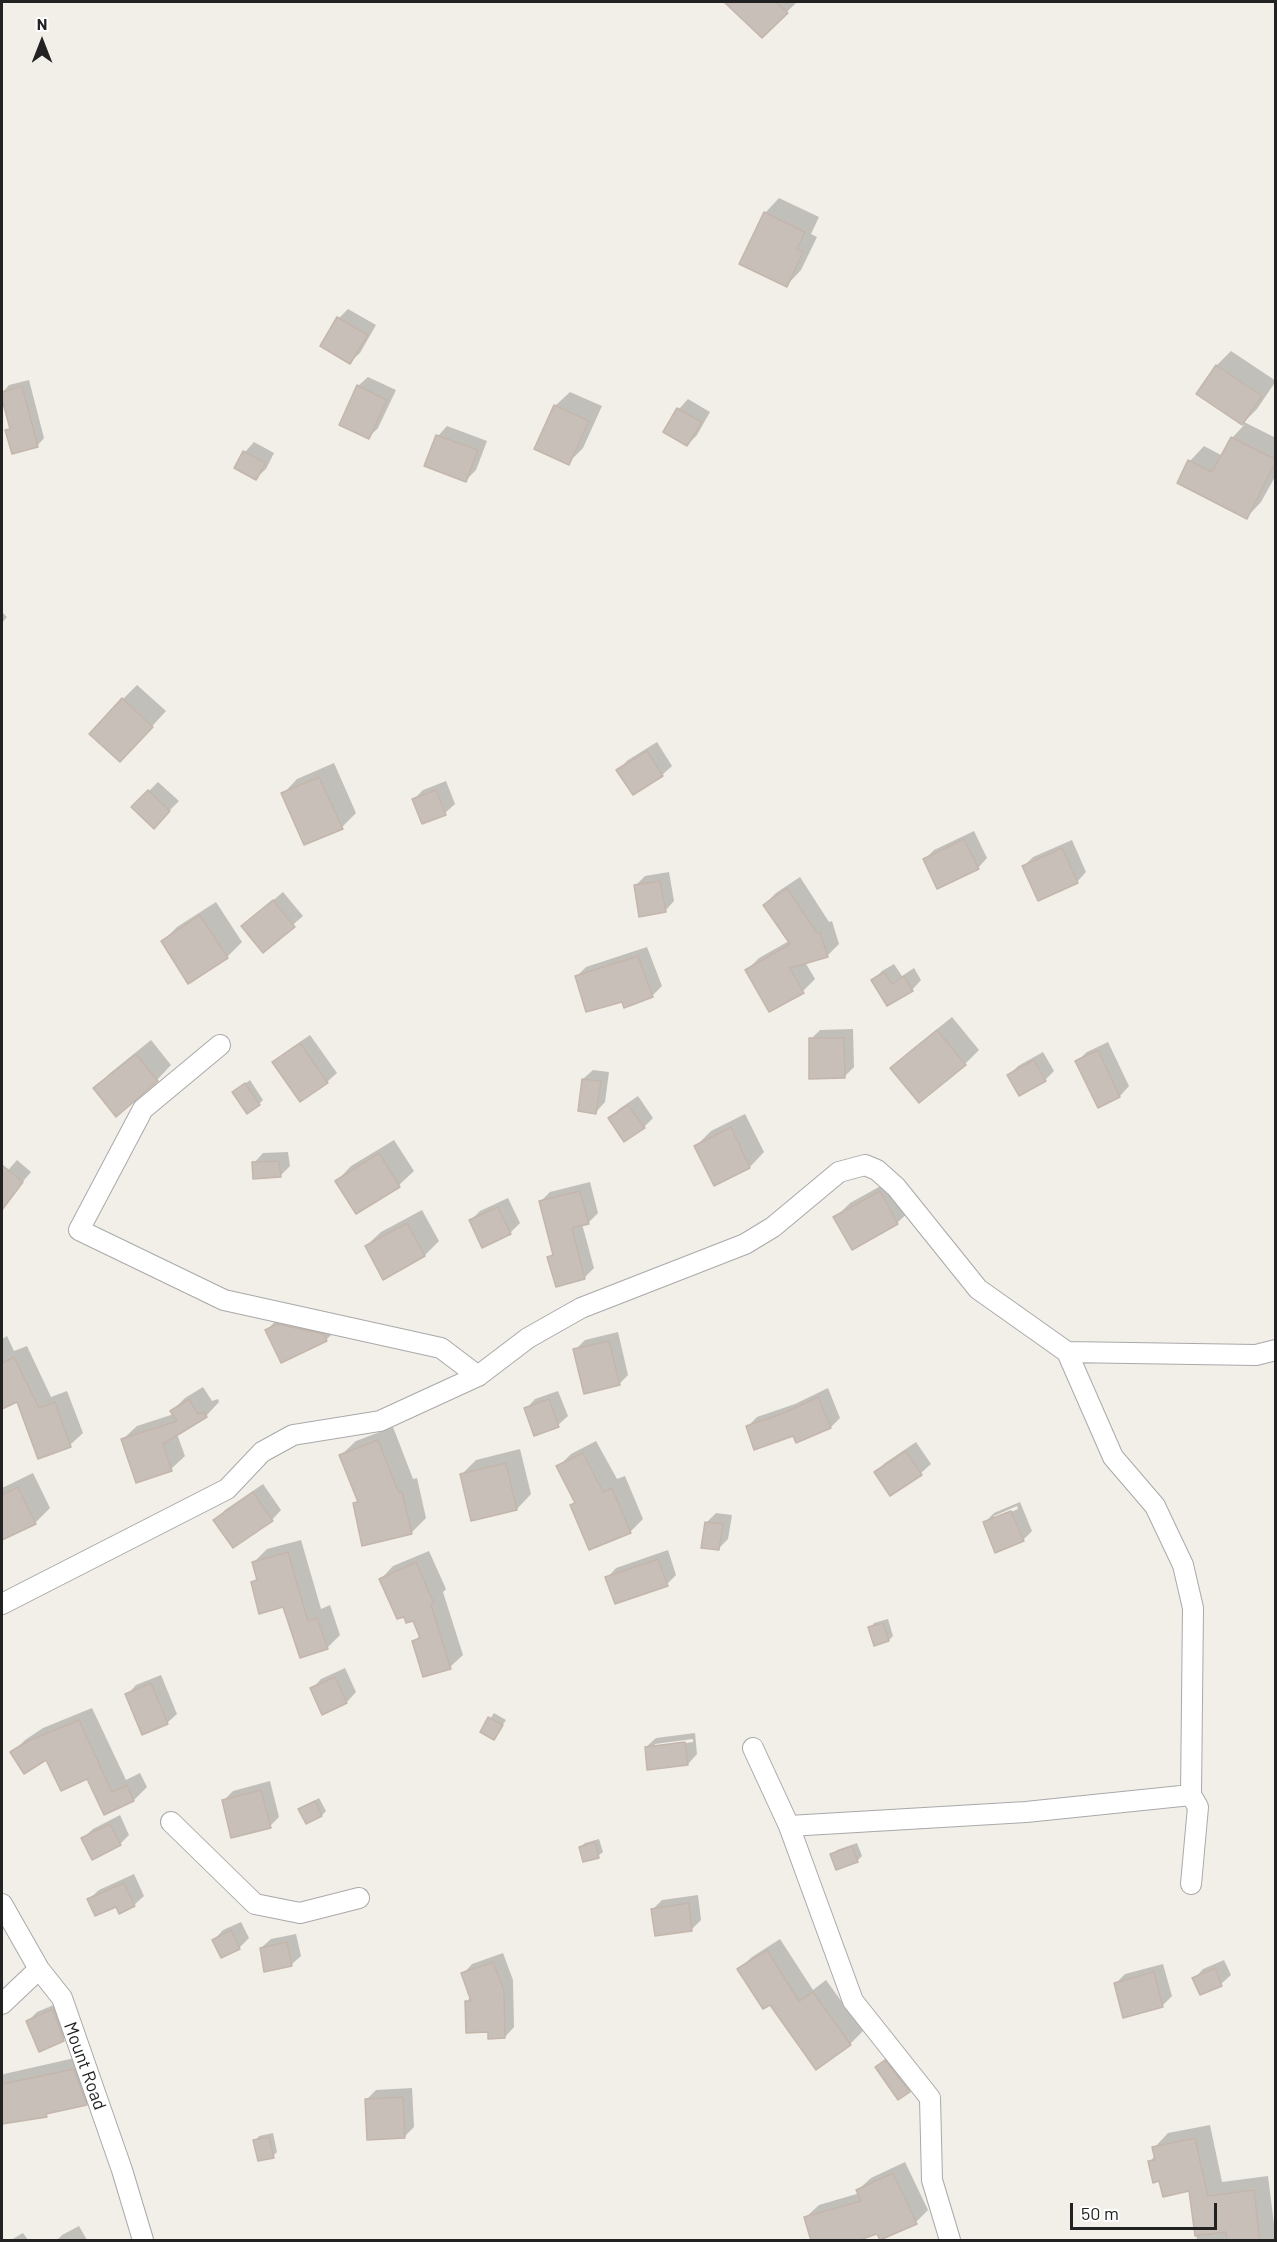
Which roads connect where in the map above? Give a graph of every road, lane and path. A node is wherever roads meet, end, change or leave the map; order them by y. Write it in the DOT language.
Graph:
graph roads {
  1 [pos="220,1045"];
  2 [pos="1275,1350"];
  3 [pos="1067,1352"];
  4 [pos="478,1376"];
  5 [pos="2,1604"];
  6 [pos="753,1748"];
  7 [pos="1191,1795"];
  8 [pos="171,1822"];
  9 [pos="789,1826"];
  10 [pos="1191,1884"];
  11 [pos="359,1898"];
  12 [pos="2,1904"];
  13 [pos="39,1969"];
  14 [pos="2,2004"];
  15 [pos="143,2241"];
  16 [pos="950,2241"];
  1 -- 4 [label="street"];
  2 -- 3 [label="street"];
  3 -- 4 [label="street"];
  3 -- 7 [label="street"];
  4 -- 5 [label="street"];
  6 -- 9 [label="street"];
  7 -- 9 [label="street"];
  7 -- 10 [label="street"];
  8 -- 11 [label="street"];
  9 -- 16 [label="street"];
  12 -- 13 [label="street, Mount Road"];
  13 -- 14 [label="street"];
  13 -- 15 [label="street, Mount Road"];
}
